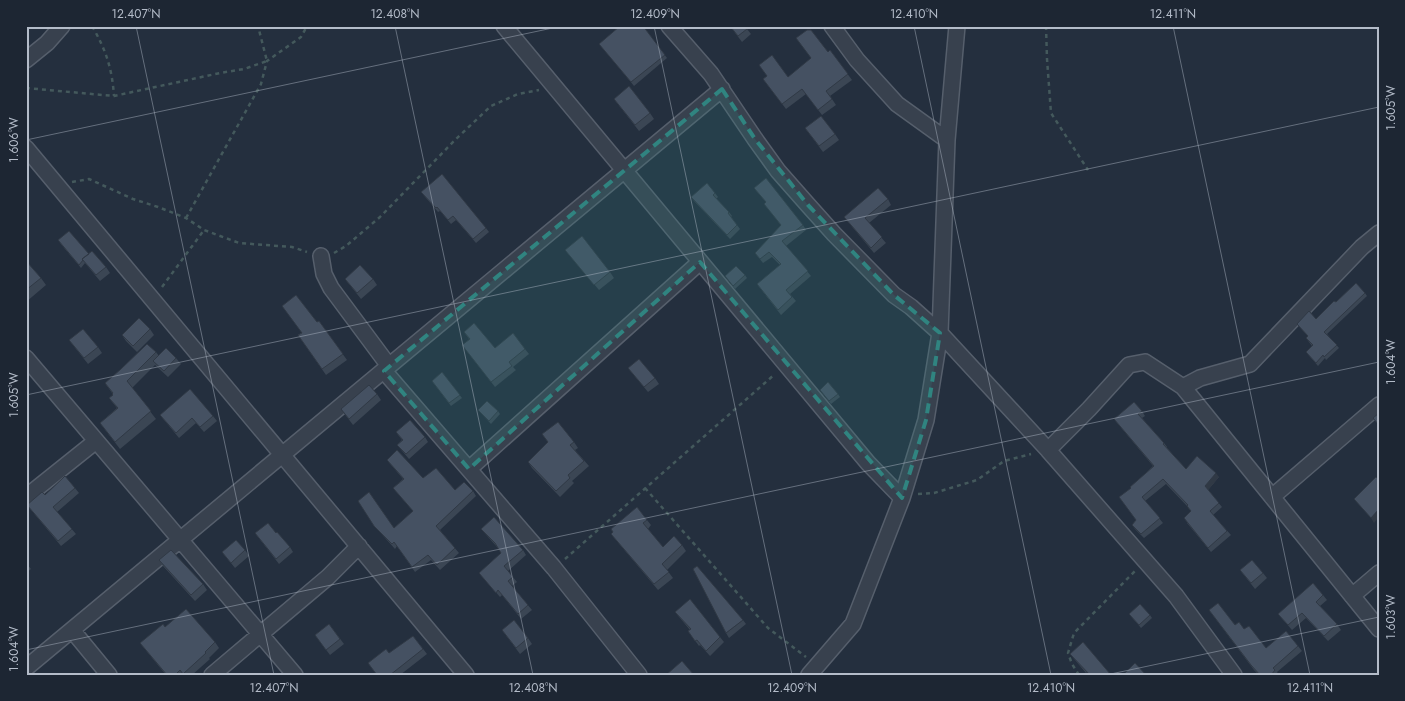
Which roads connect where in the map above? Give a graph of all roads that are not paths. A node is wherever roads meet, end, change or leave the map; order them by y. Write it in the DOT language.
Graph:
graph roads {
  1 [pos="62,26"];
  2 [pos="504,26"];
  3 [pos="669,26"];
  4 [pos="832,26"];
  5 [pos="957,26"];
  6 [pos="26,60"];
  7 [pos="722,89"];
  8 [pos="947,140"];
  9 [pos="26,148"];
  10 [pos="624,171"];
  11 [pos="1379,233"];
  12 [pos="320,256"];
  13 [pos="700,262"];
  14 [pos="940,333"];
  15 [pos="26,358"];
  16 [pos="387,368"];
  17 [pos="1183,387"];
  18 [pos="1379,405"];
  19 [pos="96,441"];
  20 [pos="1048,450"];
  21 [pos="283,455"];
  22 [pos="469,469"];
  23 [pos="26,497"];
  24 [pos="1272,497"];
  25 [pos="902,498"];
  26 [pos="181,540"];
  27 [pos="359,546"];
  28 [pos="1379,573"];
  29 [pos="1352,596"];
  30 [pos="1379,629"];
  31 [pos="72,630"];
  32 [pos="261,634"];
  33 [pos="26,668"];
  34 [pos="813,670"];
  35 [pos="109,675"];
  36 [pos="212,675"];
  37 [pos="295,675"];
  38 [pos="466,675"];
  39 [pos="639,675"];
  40 [pos="1234,675"];
  1 -- 6 [label="street"];
  2 -- 10 [label="street"];
  3 -- 7 [label="street"];
  4 -- 8 [label="street"];
  5 -- 8 [label="street"];
  7 -- 10 [label="street"];
  7 -- 14 [label="street"];
  8 -- 14 [label="street"];
  9 -- 21 [label="street"];
  10 -- 13 [label="street"];
  10 -- 16 [label="street"];
  11 -- 17 [label="street"];
  12 -- 16 [label="street"];
  13 -- 22 [label="street"];
  13 -- 25 [label="street"];
  14 -- 20 [label="street"];
  14 -- 25 [label="street"];
  15 -- 19 [label="street"];
  16 -- 21 [label="street"];
  16 -- 22 [label="street"];
  17 -- 20 [label="street"];
  17 -- 24 [label="street"];
  18 -- 24 [label="street"];
  19 -- 23 [label="street"];
  19 -- 26 [label="street"];
  20 -- 40 [label="street"];
  21 -- 26 [label="street"];
  21 -- 27 [label="street"];
  22 -- 39 [label="street"];
  24 -- 29 [label="street"];
  25 -- 34 [label="street"];
  26 -- 31 [label="street"];
  26 -- 32 [label="street"];
  27 -- 32 [label="street"];
  27 -- 38 [label="street"];
  28 -- 29 [label="street"];
  29 -- 30 [label="street"];
  31 -- 33 [label="street"];
  31 -- 35 [label="street"];
  32 -- 36 [label="street"];
  32 -- 37 [label="street"];
}
